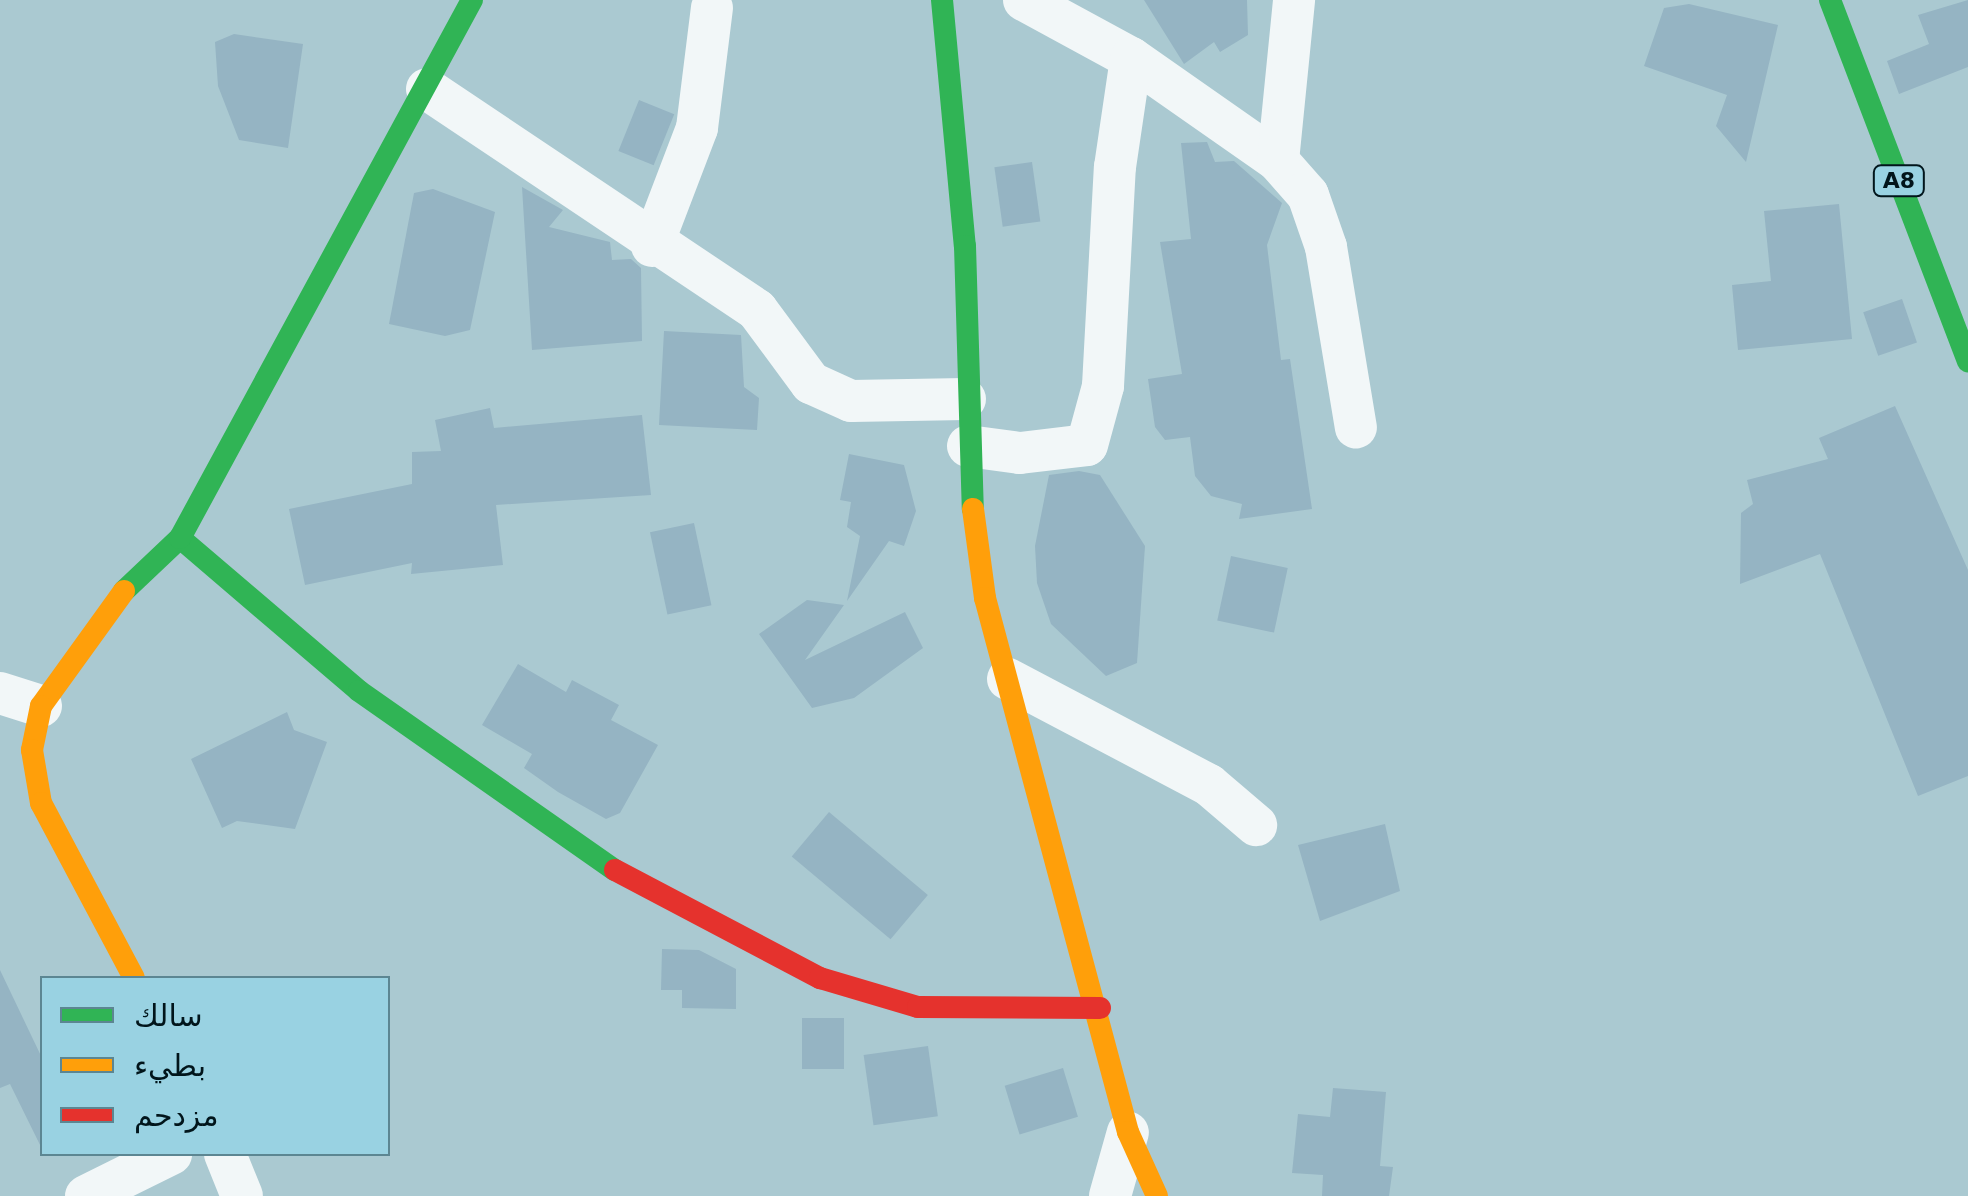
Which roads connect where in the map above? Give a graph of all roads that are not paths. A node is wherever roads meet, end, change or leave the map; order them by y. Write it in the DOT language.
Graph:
graph roads {
  1 [pos="472,0"];
  2 [pos="942,0"];
  3 [pos="1024,0"];
  4 [pos="1294,0"];
  5 [pos="1830,0"];
  6 [pos="712,8"];
  7 [pos="1131,58"];
  8 [pos="427,88"];
  9 [pos="1278,161"];
  10 [pos="652,246"];
  11 [pos="1968,362"];
  12 [pos="965,399"];
  13 [pos="1356,428"];
  14 [pos="968,446"];
  15 [pos="180,538"];
  16 [pos="1008,679"];
  17 [pos="0,693"];
  18 [pos="41,706"];
  19 [pos="1256,825"];
  20 [pos="133,976"];
  21 [pos="1100,1008"];
  22 [pos="1128,1132"];
  23 [pos="99,1156"];
  24 [pos="167,1156"];
  25 [pos="226,1156"];
  26 [pos="242,1196"];
  27 [pos="1110,1196"];
  28 [pos="1157,1196"];
  1 -- 8 [label="main road"];
  2 -- 12 [label="main road"];
  3 -- 7 [label="street"];
  4 -- 9 [label="street"];
  5 -- 11 [label="main road, A8"];
  6 -- 10 [label="street"];
  7 -- 9 [label="street"];
  7 -- 14 [label="street"];
  8 -- 10 [label="street"];
  8 -- 15 [label="main road"];
  9 -- 13 [label="street"];
  10 -- 12 [label="street"];
  12 -- 14 [label="main road"];
  14 -- 16 [label="main road"];
  15 -- 18 [label="main road"];
  15 -- 21 [label="main road"];
  16 -- 19 [label="street"];
  16 -- 21 [label="main road"];
  17 -- 18 [label="street"];
  18 -- 20 [label="main road"];
  21 -- 22 [label="main road"];
  22 -- 27 [label="street"];
  22 -- 28 [label="main road"];
  23 -- 24 [label="street"];
  25 -- 26 [label="street"];
}
